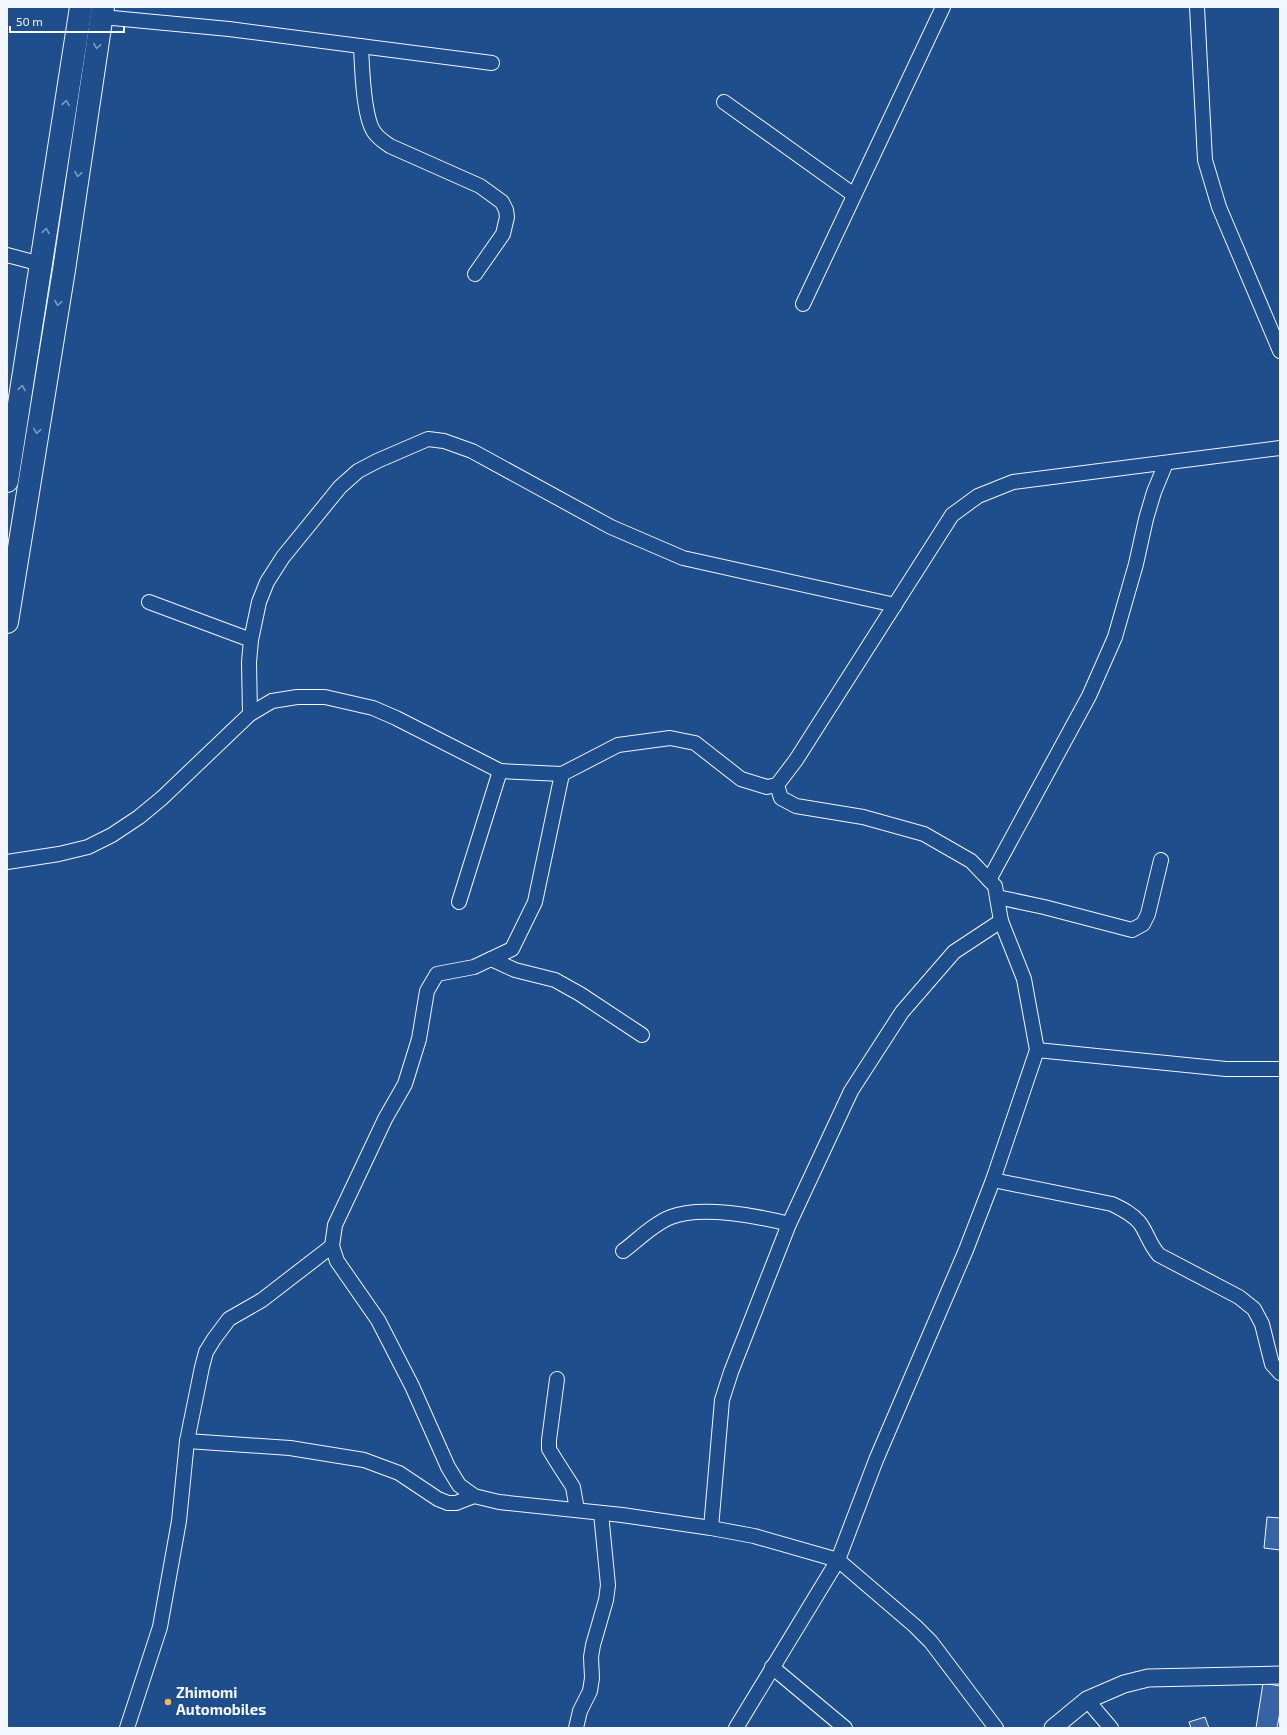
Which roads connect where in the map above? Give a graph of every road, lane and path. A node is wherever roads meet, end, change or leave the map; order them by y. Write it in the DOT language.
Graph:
graph roads {
  1 [pos="81,7"];
  2 [pos="943,7"];
  3 [pos="1197,7"];
  4 [pos="102,12"];
  5 [pos="361,46"];
  6 [pos="492,63"];
  7 [pos="724,102"];
  8 [pos="854,195"];
  9 [pos="7,255"];
  10 [pos="41,264"];
  11 [pos="475,274"];
  12 [pos="803,304"];
  13 [pos="1280,351"];
  14 [pos="1280,448"];
  15 [pos="1166,463"];
  16 [pos="7,481"];
  17 [pos="148,602"];
  18 [pos="895,605"];
  19 [pos="7,622"];
  20 [pos="251,640"];
  21 [pos="250,714"];
  22 [pos="500,770"];
  23 [pos="562,774"];
  24 [pos="777,785"];
  25 [pos="1161,860"];
  26 [pos="7,862"];
  27 [pos="990,880"];
  28 [pos="997,897"];
  29 [pos="459,902"];
  30 [pos="1001,921"];
  31 [pos="491,959"];
  32 [pos="642,1035"];
  33 [pos="1037,1050"];
  34 [pos="1280,1069"];
  35 [pos="993,1180"];
  36 [pos="789,1224"];
  37 [pos="332,1246"];
  38 [pos="623,1251"];
  39 [pos="1280,1373"];
  40 [pos="557,1379"];
  41 [pos="187,1441"];
  42 [pos="474,1496"];
  43 [pos="577,1510"];
  44 [pos="601,1513"];
  45 [pos="711,1528"];
  46 [pos="838,1560"];
  47 [pos="772,1667"];
  48 [pos="1280,1675"];
  49 [pos="1086,1700"];
  50 [pos="127,1728"];
  51 [pos="576,1728"];
  52 [pos="736,1728"];
  53 [pos="845,1728"];
  54 [pos="996,1728"];
  55 [pos="1053,1728"];
  56 [pos="1111,1728"];
  10 -- 1 [label="main road, one-way"];
  2 -- 8 [label="street"];
  3 -- 13 [label="street"];
  4 -- 5 [label="street"];
  4 -- 19 [label="main road, one-way"];
  5 -- 6 [label="street"];
  5 -- 11 [label="street"];
  7 -- 8 [label="street"];
  8 -- 12 [label="street"];
  9 -- 10 [label="street"];
  16 -- 10 [label="main road, one-way"];
  14 -- 15 [label="street"];
  15 -- 18 [label="street"];
  15 -- 27 [label="street"];
  17 -- 20 [label="street"];
  18 -- 20 [label="street"];
  18 -- 24 [label="street"];
  20 -- 21 [label="street"];
  21 -- 22 [label="street"];
  21 -- 26 [label="street"];
  22 -- 23 [label="street"];
  22 -- 29 [label="street"];
  23 -- 24 [label="street"];
  23 -- 31 [label="street"];
  24 -- 27 [label="street"];
  25 -- 28 [label="street"];
  27 -- 28 [label="street"];
  28 -- 30 [label="street"];
  30 -- 33 [label="street"];
  30 -- 36 [label="street"];
  31 -- 32 [label="street"];
  31 -- 37 [label="street"];
  33 -- 34 [label="street"];
  33 -- 35 [label="street"];
  35 -- 39 [label="street"];
  35 -- 46 [label="street"];
  36 -- 38 [label="street"];
  36 -- 45 [label="street"];
  37 -- 41 [label="street"];
  37 -- 42 [label="street"];
  40 -- 43 [label="street"];
  41 -- 42 [label="street"];
  41 -- 50 [label="street"];
  42 -- 43 [label="street"];
  43 -- 44 [label="street"];
  44 -- 45 [label="street"];
  44 -- 51 [label="street"];
  45 -- 46 [label="street"];
  46 -- 47 [label="street"];
  46 -- 54 [label="street"];
  47 -- 52 [label="street"];
  47 -- 53 [label="street"];
  48 -- 49 [label="street"];
  49 -- 55 [label="street"];
  49 -- 56 [label="street"];
}
